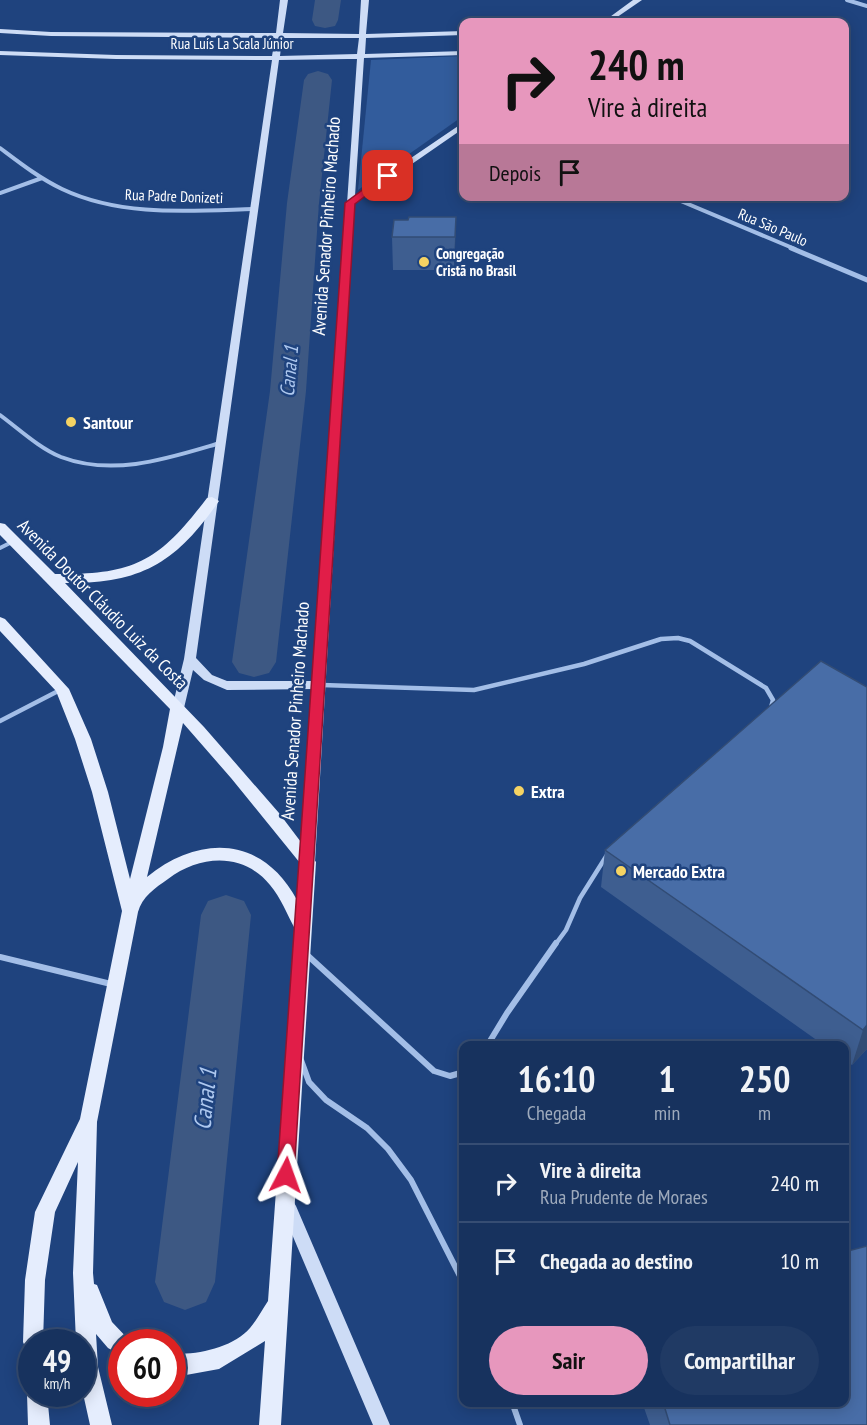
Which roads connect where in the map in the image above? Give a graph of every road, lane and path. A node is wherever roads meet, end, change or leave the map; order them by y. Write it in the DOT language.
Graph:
graph roads {
  1 [pos="284,0"];
  2 [pos="365,0"];
  3 [pos="638,0"];
  4 [pos="847,0"];
  5 [pos="867,6"];
  6 [pos="612,18"];
  7 [pos="0,31"];
  8 [pos="459,33"];
  9 [pos="279,35"];
  10 [pos="363,36"];
  11 [pos="0,53"];
  12 [pos="459,53"];
  13 [pos="276,56"];
  14 [pos="360,57"];
  15 [pos="459,127"];
  16 [pos="0,148"];
  17 [pos="42,178"];
  18 [pos="0,193"];
  19 [pos="681,201"];
  20 [pos="350,203"];
  21 [pos="253,209"];
  22 [pos="867,280"];
  23 [pos="0,416"];
  24 [pos="220,443"];
  25 [pos="212,501"];
  26 [pos="0,527"];
  27 [pos="14,541"];
  28 [pos="0,548"];
  29 [pos="52,578"];
  30 [pos="0,622"];
  31 [pos="190,659"];
  32 [pos="320,685"];
  33 [pos="62,689"];
  34 [pos="178,708"];
  35 [pos="769,713"];
  36 [pos="0,721"];
  37 [pos="610,851"];
  38 [pos="308,862"];
  39 [pos="131,906"];
  40 [pos="303,928"];
  41 [pos="301,949"];
  42 [pos="0,957"];
  43 [pos="116,986"];
  44 [pos="295,1041"];
  45 [pos="490,1041"];
  46 [pos="459,1073"];
  47 [pos="90,1119"];
  48 [pos="284,1197"];
  49 [pos="83,1273"];
  50 [pos="459,1273"];
  51 [pos="278,1304"];
  52 [pos="33,1329"];
  53 [pos="108,1336"];
  54 [pos="186,1365"];
  55 [pos="38,1407"];
  56 [pos="514,1407"];
  57 [pos="39,1425"];
  58 [pos="101,1425"];
  59 [pos="270,1425"];
  60 [pos="382,1425"];
  61 [pos="520,1425"];
  1 -- 9 [label="main road"];
  2 -- 10 [label="main road, Avenida Senador Pinheiro Machado"];
  3 -- 6 [label="main road"];
  4 -- 5 [label="street"];
  7 -- 9 [label="main road, Rua Luís La Scala Júnior"];
  8 -- 10 [label="main road, Rua Luís La Scala Júnior"];
  9 -- 10 [label="main road, Rua Luís La Scala Júnior"];
  9 -- 13 [label="main road"];
  10 -- 14 [label="main road, Avenida Senador Pinheiro Machado"];
  11 -- 13 [label="main road, Rua Luís La Scala Júnior"];
  12 -- 14 [label="main road, Rua Luís La Scala Júnior"];
  13 -- 14 [label="main road, Rua Luís La Scala Júnior"];
  13 -- 21 [label="main road"];
  14 -- 20 [label="main road, Avenida Senador Pinheiro Machado"];
  15 -- 20 [label="main road"];
  16 -- 17 [label="street, Rua Padre Donizeti"];
  17 -- 18 [label="street"];
  17 -- 21 [label="street, Rua Padre Donizeti"];
  19 -- 22 [label="street, Rua São Paulo"];
  20 -- 32 [label="main road, Avenida Senador Pinheiro Machado"];
  21 -- 24 [label="main road"];
  23 -- 24 [label="lane"];
  24 -- 25 [label="main road"];
  25 -- 29 [label="main road"];
  25 -- 31 [label="main road"];
  26 -- 27 [label="main road, Avenida Doutor Cláudio Luiz da Costa"];
  27 -- 28 [label="lane"];
  27 -- 29 [label="main road, Avenida Doutor Cláudio Luiz da Costa"];
  29 -- 34 [label="main road, Avenida Doutor Cláudio Luiz da Costa"];
  30 -- 33 [label="main road"];
  31 -- 32 [label="main road"];
  31 -- 34 [label="main road"];
  32 -- 35 [label="lane"];
  32 -- 38 [label="main road, Avenida Senador Pinheiro Machado"];
  33 -- 36 [label="lane"];
  33 -- 39 [label="main road"];
  34 -- 38 [label="main road, Avenida Doutor Cláudio Luiz da Costa"];
  34 -- 39 [label="main road"];
  37 -- 45 [label="lane"];
  38 -- 40 [label="main road, Avenida Senador Pinheiro Machado"];
  39 -- 40 [label="main road"];
  39 -- 43 [label="main road"];
  40 -- 41 [label="main road, Avenida Senador Pinheiro Machado"];
  41 -- 44 [label="main road, Avenida Senador Pinheiro Machado"];
  41 -- 46 [label="lane"];
  42 -- 43 [label="lane"];
  43 -- 47 [label="main road"];
  44 -- 48 [label="main road, Avenida Senador Pinheiro Machado"];
  44 -- 50 [label="lane"];
  47 -- 49 [label="main road"];
  47 -- 52 [label="main road"];
  48 -- 51 [label="main road, Avenida Senador Pinheiro Machado"];
  48 -- 60 [label="main road"];
  49 -- 53 [label="main road"];
  49 -- 58 [label="main road"];
  51 -- 54 [label="main road"];
  51 -- 59 [label="main road, Avenida Senador Pinheiro Machado"];
  55 -- 57 [label="main road"];
  56 -- 61 [label="lane"];
}
